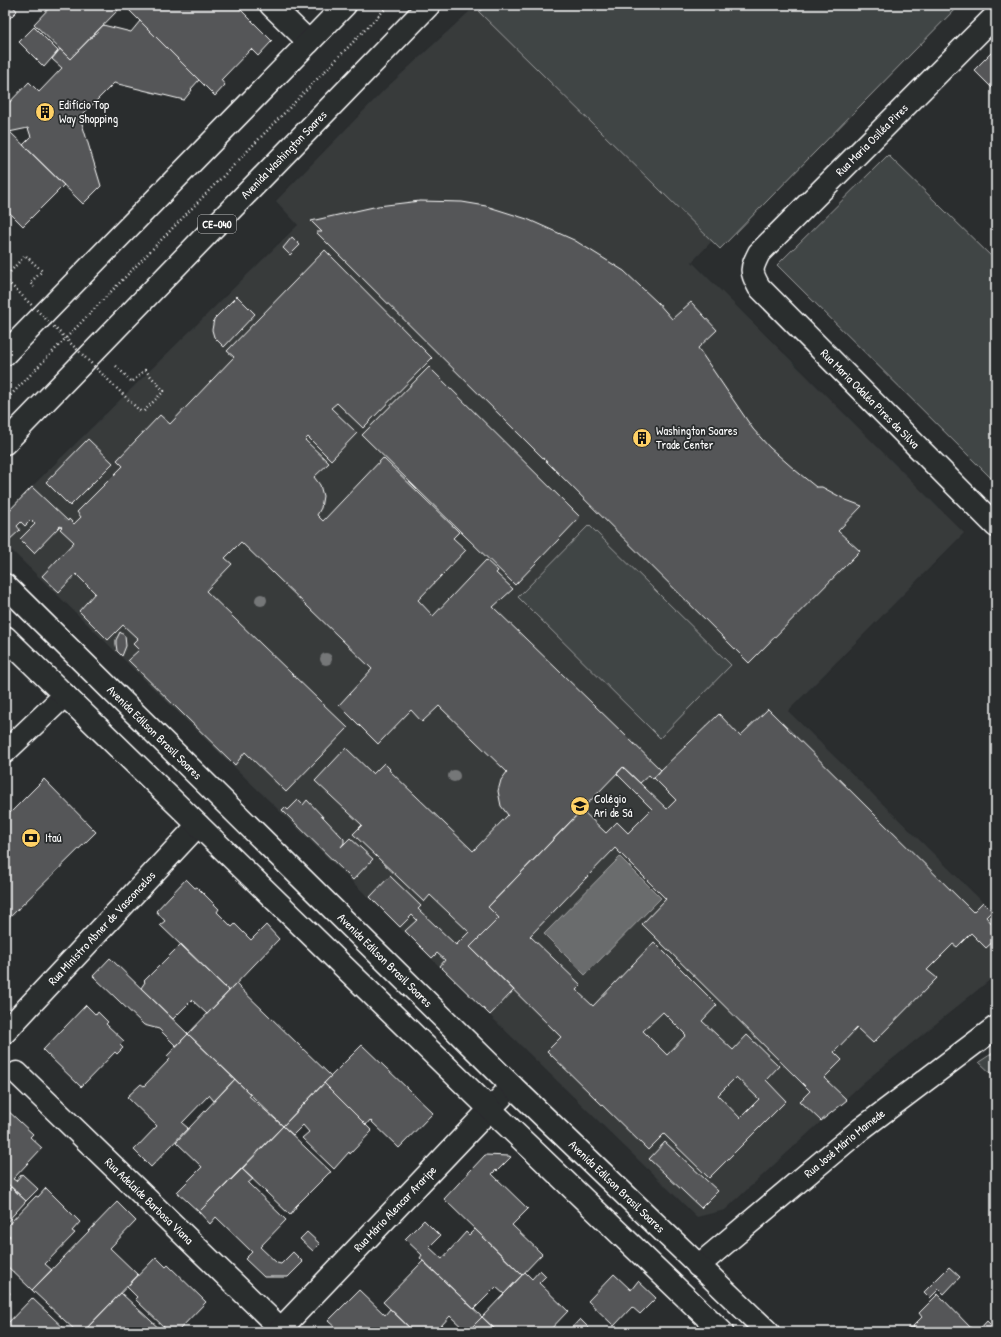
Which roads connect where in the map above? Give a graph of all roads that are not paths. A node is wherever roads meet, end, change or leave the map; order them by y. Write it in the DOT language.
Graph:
graph roads {
  1 [pos="270,5"];
  2 [pos="345,5"];
  3 [pos="429,5"];
  4 [pos="996,15"];
  5 [pos="309,42"];
  6 [pos="752,268"];
  7 [pos="5,354"];
  8 [pos="5,443"];
  9 [pos="996,526"];
  10 [pos="5,585"];
  11 [pos="5,637"];
  12 [pos="65,695"];
  13 [pos="8,743"];
  14 [pos="198,824"];
  15 [pos="996,1027"];
  16 [pos="5,1032"];
  17 [pos="17,1073"];
  18 [pos="512,1086"];
  19 [pos="490,1109"];
  20 [pos="698,1266"];
  21 [pos="281,1331"];
  22 [pos="722,1332"];
  23 [pos="768,1332"];
  1 -- 5 [label="main road"];
  2 -- 5 [label="main road"];
  3 -- 8 [label="main road, Avenida Washington Soares / CE-040"];
  4 -- 6 [label="main road, Rua Maria Osiléa Pires"];
  5 -- 7 [label="main road"];
  6 -- 9 [label="main road, Rua Maria Odaléa Pires da Silva"];
  10 -- 18 [label="main road, Avenida Edilson Brasil Soares"];
  11 -- 12 [label="main road"];
  12 -- 13 [label="main road"];
  12 -- 14 [label="main road"];
  14 -- 16 [label="main road, Rua Ministro Abner de Vasconcelos"];
  14 -- 19 [label="main road"];
  15 -- 20 [label="main road, Rua José Mário Mamede"];
  17 -- 21 [label="main road, Rua Adelaide Barbosa Viana"];
  18 -- 19 [label="main road, Rua Mário Alencar Araripe"];
  18 -- 20 [label="main road, Avenida Edilson Brasil Soares"];
  19 -- 21 [label="main road, Rua Mário Alencar Araripe"];
  19 -- 22 [label="main road"];
  20 -- 23 [label="main road, Avenida Edilson Brasil Soares"];
}
